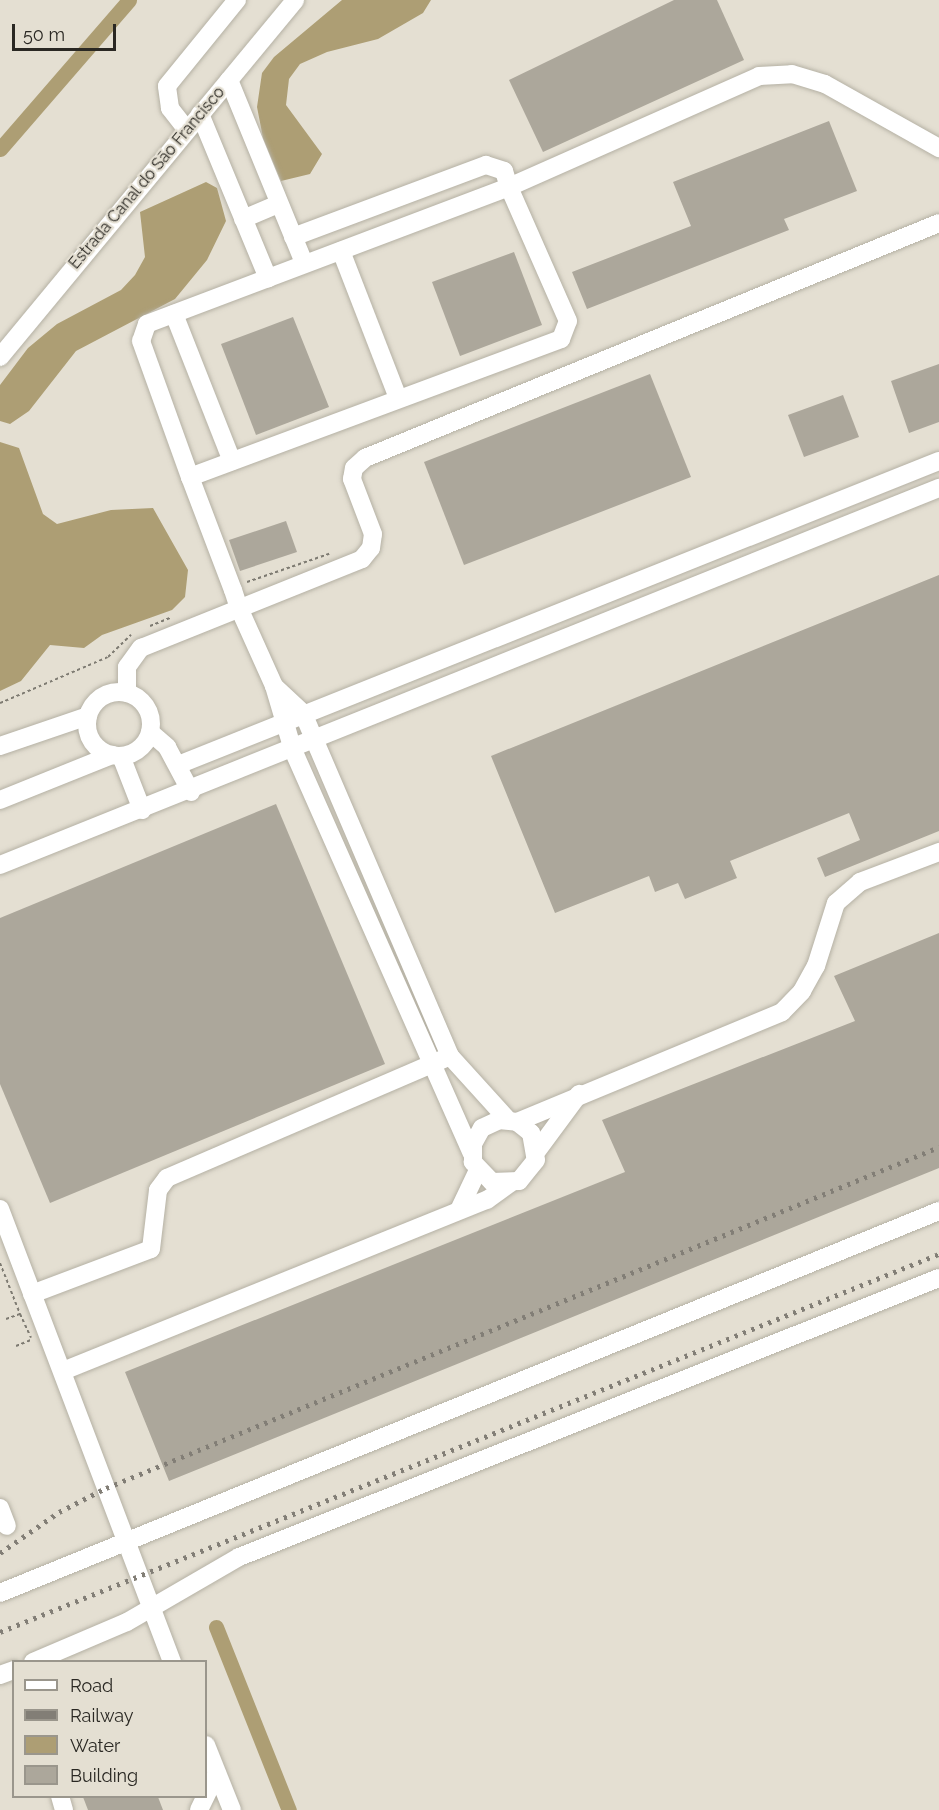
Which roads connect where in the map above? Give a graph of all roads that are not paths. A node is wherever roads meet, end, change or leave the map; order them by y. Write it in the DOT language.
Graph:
graph roads {
  1 [pos="237,0"];
  2 [pos="295,0"];
  3 [pos="229,80"];
  4 [pos="200,114"];
  5 [pos="187,129"];
  6 [pos="939,148"];
  7 [pos="509,187"];
  8 [pos="279,204"];
  9 [pos="243,219"];
  10 [pos="939,223"];
  11 [pos="293,237"];
  12 [pos="341,251"];
  13 [pos="304,263"];
  14 [pos="268,278"];
  15 [pos="174,314"];
  16 [pos="0,357"];
  17 [pos="398,398"];
  18 [pos="232,461"];
  19 [pos="939,461"];
  20 [pos="190,477"];
  21 [pos="939,488"];
  22 [pos="736,539"];
  23 [pos="747,564"];
  24 [pos="239,608"];
  25 [pos="512,629"];
  26 [pos="522,656"];
  27 [pos="274,686"];
  28 [pos="127,693"];
  29 [pos="303,713"];
  30 [pos="88,716"];
  31 [pos="282,723"];
  32 [pos="150,732"];
  33 [pos="316,741"];
  34 [pos="0,746"];
  35 [pos="293,750"];
  36 [pos="116,755"];
  37 [pos="178,765"];
  38 [pos="191,792"];
  39 [pos="0,800"];
  40 [pos="142,810"];
  41 [pos="939,852"];
  42 [pos="0,865"];
  43 [pos="384,901"];
  44 [pos="363,909"];
  45 [pos="450,1056"];
  46 [pos="432,1063"];
  47 [pos="580,1092"];
  48 [pos="512,1121"];
  49 [pos="537,1151"];
  50 [pos="475,1161"];
  51 [pos="510,1184"];
  52 [pos="0,1209"];
  53 [pos="459,1210"];
  54 [pos="939,1211"];
  55 [pos="939,1278"];
  56 [pos="32,1294"];
  57 [pos="63,1371"];
  58 [pos="0,1508"];
  59 [pos="7,1526"];
  60 [pos="125,1540"];
  61 [pos="0,1593"];
  62 [pos="150,1609"];
  63 [pos="37,1660"];
  64 [pos="171,1660"];
  65 [pos="207,1748"];
  66 [pos="217,1773"];
  67 [pos="207,1794"];
  68 [pos="232,1810"];
  1 -- 5 [label="street"];
  2 -- 3 [label="street, Estrada Canal do São Francisco"];
  3 -- 4 [label="street, Estrada Canal do São Francisco"];
  3 -- 8 [label="street"];
  4 -- 5 [label="street, Estrada Canal do São Francisco"];
  4 -- 9 [label="street"];
  5 -- 16 [label="street, Estrada Canal do São Francisco"];
  6 -- 7 [label="street"];
  7 -- 11 [label="street"];
  7 -- 12 [label="street"];
  7 -- 17 [label="street"];
  8 -- 9 [label="street"];
  8 -- 11 [label="street"];
  9 -- 14 [label="street"];
  10 -- 24 [label="street"];
  11 -- 13 [label="street"];
  12 -- 13 [label="street"];
  12 -- 17 [label="street"];
  13 -- 14 [label="street"];
  14 -- 15 [label="street"];
  15 -- 18 [label="street"];
  15 -- 20 [label="street"];
  17 -- 18 [label="street"];
  18 -- 20 [label="street"];
  19 -- 22 [label="street"];
  20 -- 24 [label="street"];
  21 -- 23 [label="street"];
  22 -- 23 [label="street"];
  22 -- 25 [label="street"];
  23 -- 26 [label="street"];
  24 -- 27 [label="street"];
  24 -- 28 [label="street"];
  25 -- 26 [label="street"];
  25 -- 29 [label="street"];
  26 -- 33 [label="street"];
  27 -- 29 [label="street"];
  27 -- 31 [label="street"];
  28 -- 30 [label="street"];
  28 -- 32 [label="street"];
  29 -- 31 [label="street"];
  29 -- 33 [label="street"];
  30 -- 34 [label="street"];
  30 -- 36 [label="street"];
  31 -- 35 [label="street"];
  31 -- 37 [label="street"];
  32 -- 36 [label="street"];
  32 -- 37 [label="street"];
  33 -- 35 [label="street"];
  33 -- 43 [label="street"];
  35 -- 38 [label="street"];
  35 -- 44 [label="street"];
  36 -- 39 [label="street"];
  36 -- 40 [label="street"];
  37 -- 38 [label="street"];
  38 -- 40 [label="street"];
  40 -- 42 [label="street"];
  41 -- 47 [label="street"];
  43 -- 44 [label="street"];
  43 -- 45 [label="street"];
  44 -- 46 [label="street"];
  45 -- 46 [label="street"];
  45 -- 48 [label="street"];
  46 -- 50 [label="street"];
  46 -- 56 [label="street"];
  47 -- 48 [label="street"];
  47 -- 49 [label="street"];
  48 -- 49 [label="street"];
  48 -- 50 [label="street"];
  49 -- 51 [label="street"];
  50 -- 51 [label="street"];
  50 -- 53 [label="street"];
  51 -- 53 [label="street"];
  52 -- 56 [label="street"];
  53 -- 57 [label="street"];
  54 -- 60 [label="street"];
  55 -- 62 [label="street"];
  56 -- 57 [label="street"];
  57 -- 60 [label="street"];
  58 -- 59 [label="street"];
  60 -- 61 [label="street"];
  60 -- 62 [label="street"];
  62 -- 63 [label="street"];
  62 -- 64 [label="street"];
  65 -- 66 [label="street"];
  66 -- 67 [label="street"];
  66 -- 68 [label="street"];
}
